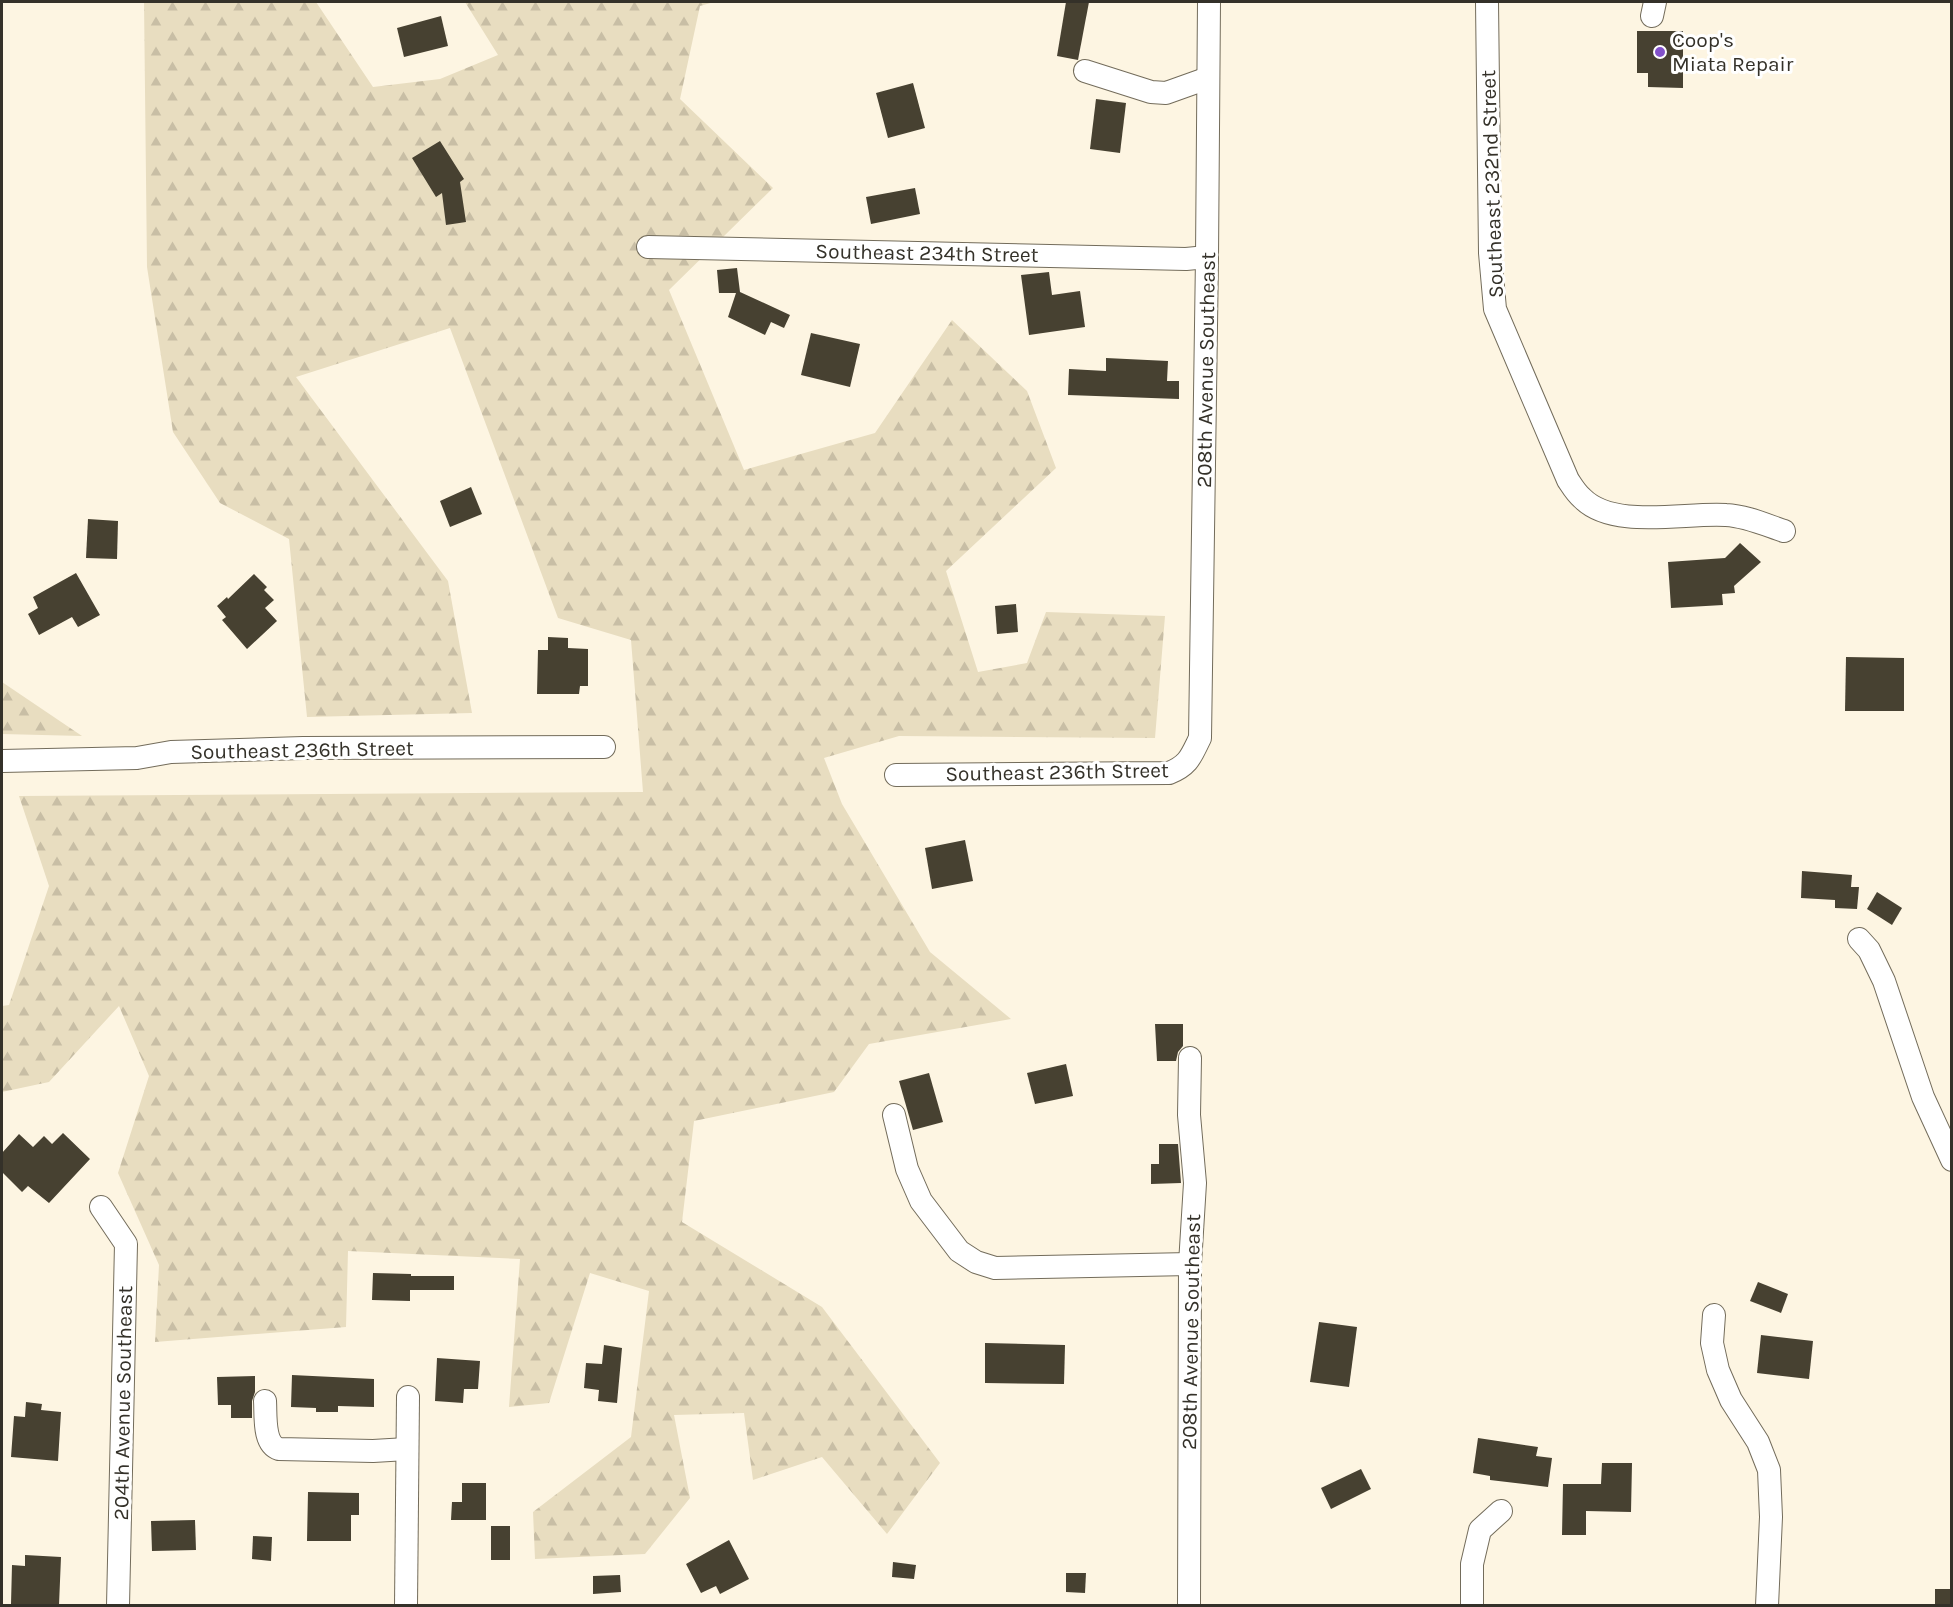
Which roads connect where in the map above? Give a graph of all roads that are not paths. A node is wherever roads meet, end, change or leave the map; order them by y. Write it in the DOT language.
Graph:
graph roads {
  1 [pos="1209,2"];
  2 [pos="1488,2"];
  3 [pos="1085,71"];
  4 [pos="1208,78"];
  5 [pos="648,247"];
  6 [pos="1207,257"];
  7 [pos="1784,531"];
  8 [pos="1200,738"];
  9 [pos="604,747"];
  10 [pos="2,761"];
  11 [pos="896,775"];
  12 [pos="1858,939"];
  13 [pos="1190,1058"];
  14 [pos="894,1115"];
  15 [pos="1952,1160"];
  16 [pos="101,1207"];
  17 [pos="1190,1264"];
  18 [pos="1714,1315"];
  19 [pos="408,1397"];
  20 [pos="265,1401"];
  21 [pos="407,1449"];
  22 [pos="1501,1511"];
  23 [pos="118,1605"];
  24 [pos="406,1605"];
  25 [pos="1189,1605"];
  26 [pos="1472,1605"];
  27 [pos="1767,1605"];
  1 -- 4 [label="street, 208th Avenue Southeast"];
  2 -- 7 [label="street, Southeast 232nd Street"];
  3 -- 4 [label="street"];
  4 -- 6 [label="street, 208th Avenue Southeast"];
  5 -- 6 [label="street, Southeast 234th Street"];
  6 -- 8 [label="street, 208th Avenue Southeast"];
  8 -- 11 [label="street, Southeast 236th Street"];
  9 -- 10 [label="street, Southeast 236th Street"];
  12 -- 15 [label="street"];
  13 -- 17 [label="street, 208th Avenue Southeast"];
  14 -- 17 [label="street"];
  16 -- 23 [label="street, 204th Avenue Southeast"];
  17 -- 25 [label="street, 208th Avenue Southeast"];
  18 -- 27 [label="street"];
  19 -- 21 [label="street"];
  20 -- 21 [label="street"];
  21 -- 24 [label="street"];
  22 -- 26 [label="street"];
}
